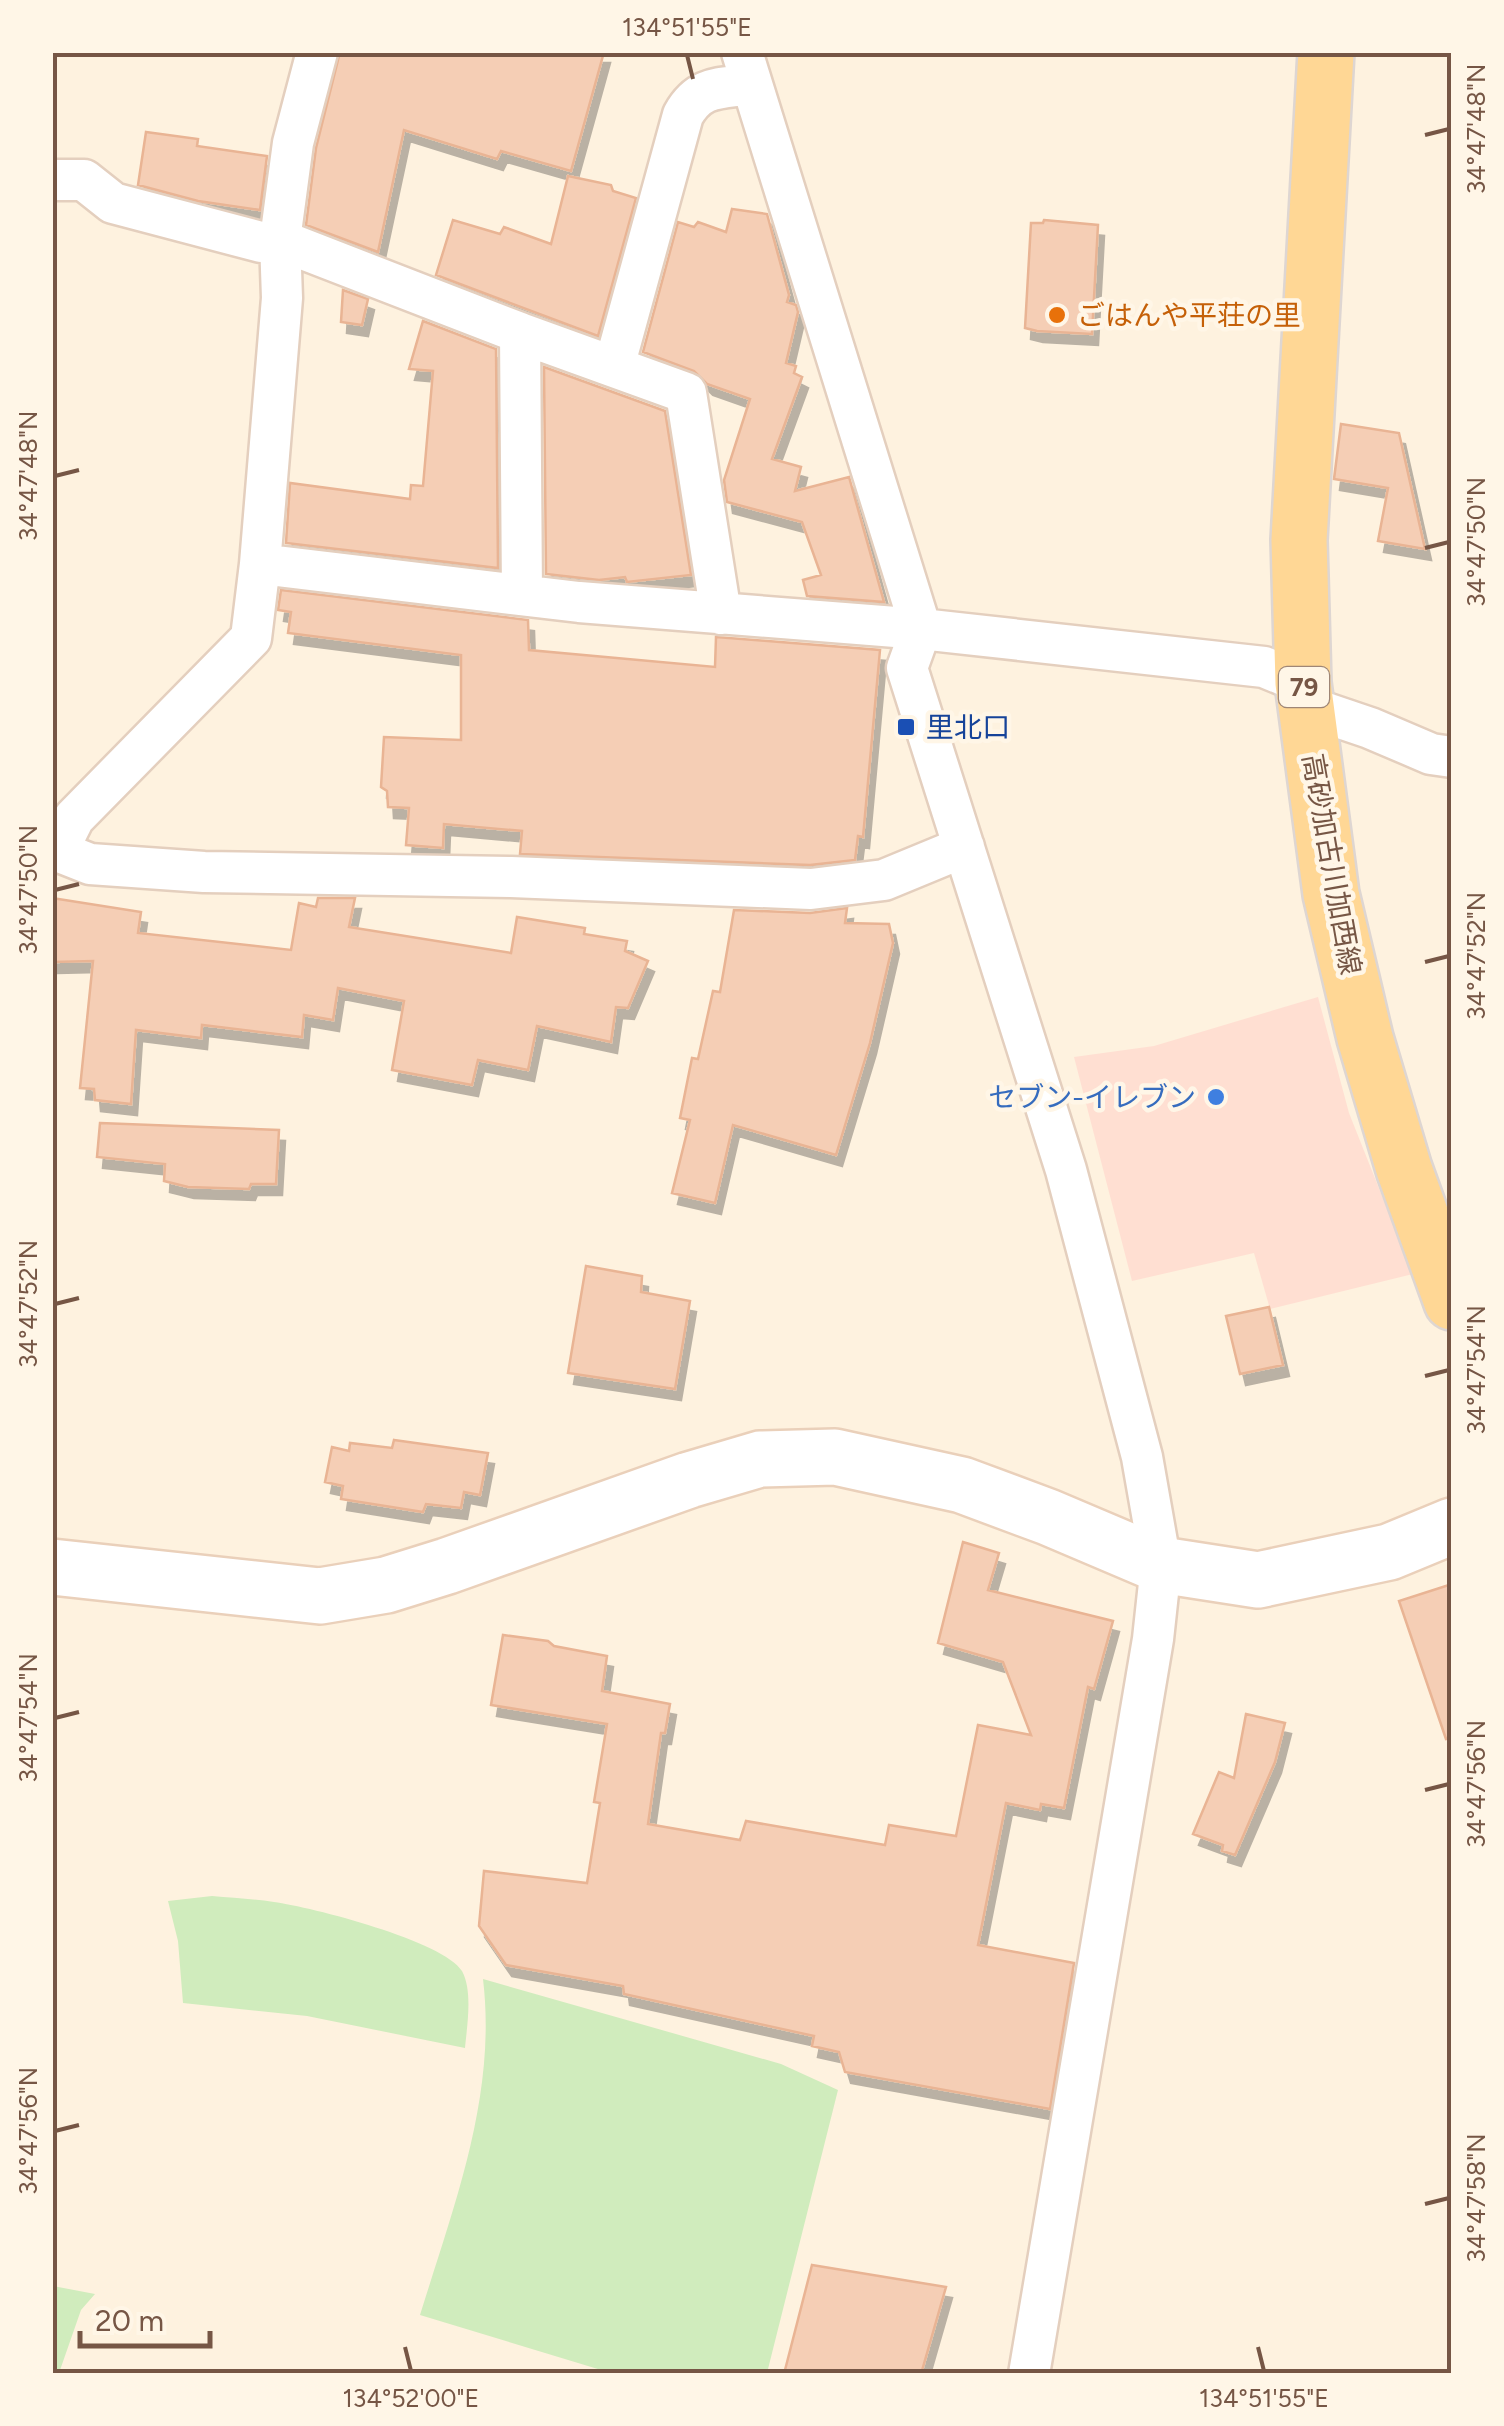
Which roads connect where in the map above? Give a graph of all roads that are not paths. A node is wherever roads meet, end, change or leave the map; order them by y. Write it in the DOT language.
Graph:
graph roads {
  1 [pos="316,52"];
  2 [pos="1326,52"];
  3 [pos="746,68"];
  4 [pos="52,180"];
  5 [pos="280,240"];
  6 [pos="520,333"];
  7 [pos="614,367"];
  8 [pos="260,564"];
  9 [pos="522,595"];
  10 [pos="720,614"];
  11 [pos="921,629"];
  12 [pos="1305,695"];
  13 [pos="1452,757"];
  14 [pos="964,847"];
  15 [pos="55,849"];
  16 [pos="1452,1302"];
  17 [pos="1452,1526"];
  18 [pos="52,1566"];
  19 [pos="1160,1566"];
  20 [pos="1028,2374"];
  1 -- 5 [label="street"];
  2 -- 12 [label="main road, 高砂加古川加西線 / 79"];
  3 -- 7 [label="street"];
  3 -- 11 [label="street"];
  4 -- 5 [label="street"];
  5 -- 6 [label="street"];
  5 -- 8 [label="street"];
  6 -- 7 [label="street"];
  6 -- 9 [label="street"];
  7 -- 10 [label="street"];
  8 -- 9 [label="street"];
  8 -- 15 [label="street"];
  9 -- 10 [label="street"];
  10 -- 11 [label="street"];
  11 -- 12 [label="street"];
  11 -- 14 [label="street"];
  12 -- 13 [label="street"];
  12 -- 16 [label="main road, 高砂加古川加西線 / 79"];
  14 -- 15 [label="street"];
  14 -- 19 [label="street"];
  17 -- 19 [label="street"];
  18 -- 19 [label="street"];
  19 -- 20 [label="street"];
}
